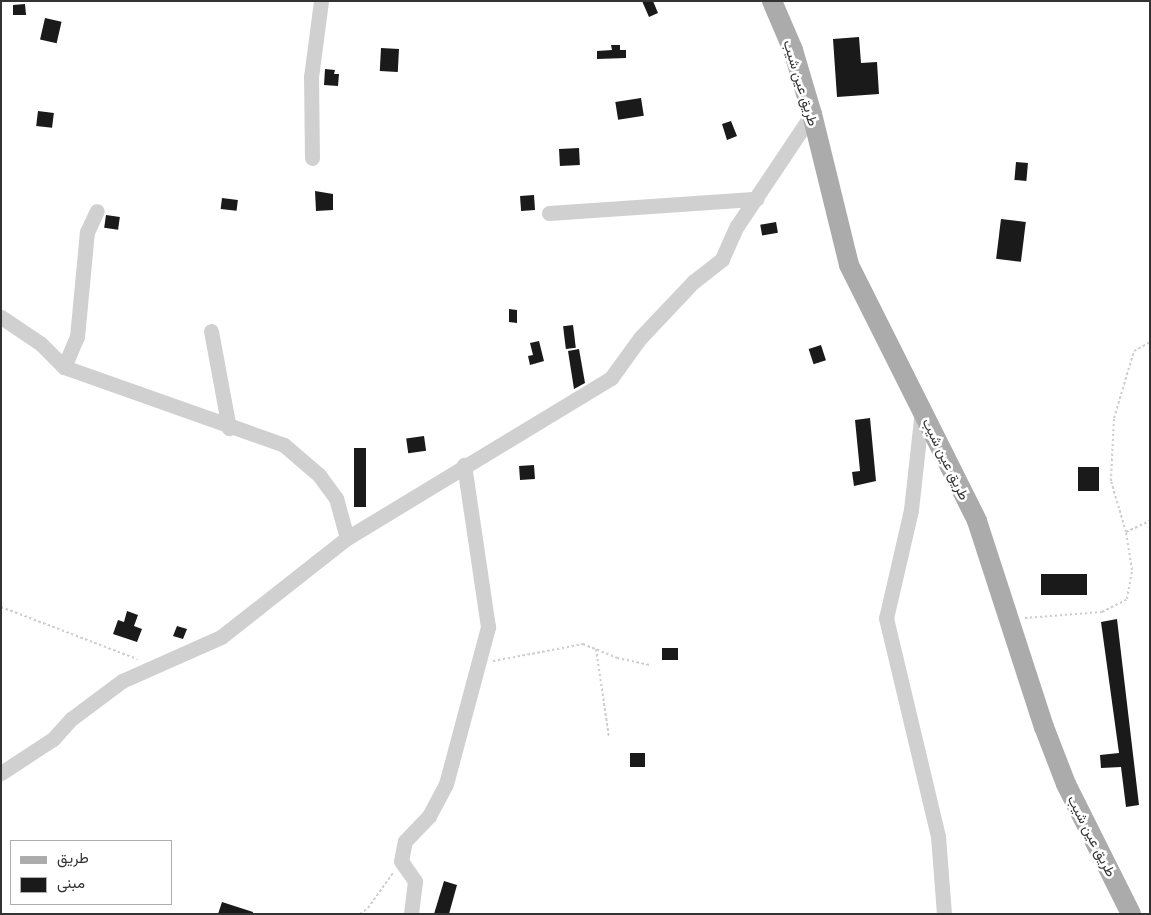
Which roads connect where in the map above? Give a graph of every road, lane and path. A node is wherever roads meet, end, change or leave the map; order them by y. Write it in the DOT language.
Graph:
graph roads {
  1 [pos="321,1"];
  2 [pos="772,1"];
  3 [pos="812,114"];
  4 [pos="312,158"];
  5 [pos="757,199"];
  6 [pos="97,211"];
  7 [pos="549,213"];
  8 [pos="1,317"];
  9 [pos="211,331"];
  10 [pos="1150,342"];
  11 [pos="64,367"];
  12 [pos="922,410"];
  13 [pos="229,428"];
  14 [pos="464,465"];
  15 [pos="1150,521"];
  16 [pos="1126,532"];
  17 [pos="347,538"];
  18 [pos="1,607"];
  19 [pos="1010,619"];
  20 [pos="596,649"];
  21 [pos="478,664"];
  22 [pos="650,665"];
  23 [pos="154,666"];
  24 [pos="609,737"];
  25 [pos="1,773"];
  26 [pos="401,861"];
  27 [pos="360,914"];
  28 [pos="411,914"];
  29 [pos="944,914"];
  30 [pos="1131,914"];
  1 -- 4 [label="street"];
  2 -- 3 [label="main road, طريق عين شيب"];
  3 -- 5 [label="street"];
  3 -- 12 [label="main road, طريق عين شيب"];
  5 -- 7 [label="street"];
  5 -- 14 [label="street"];
  6 -- 11 [label="street"];
  8 -- 11 [label="street"];
  9 -- 13 [label="street"];
  10 -- 16 [label="path"];
  11 -- 13 [label="street"];
  12 -- 19 [label="main road, طريق عين شيب"];
  12 -- 29 [label="street"];
  13 -- 17 [label="street"];
  14 -- 17 [label="street"];
  14 -- 21 [label="street"];
  15 -- 16 [label="path"];
  16 -- 19 [label="path"];
  17 -- 23 [label="street"];
  18 -- 23 [label="path"];
  19 -- 30 [label="main road, طريق عين شيب"];
  20 -- 21 [label="path"];
  20 -- 22 [label="path"];
  20 -- 24 [label="path"];
  21 -- 26 [label="street"];
  23 -- 25 [label="street"];
  26 -- 27 [label="path"];
  26 -- 28 [label="street"];
}
